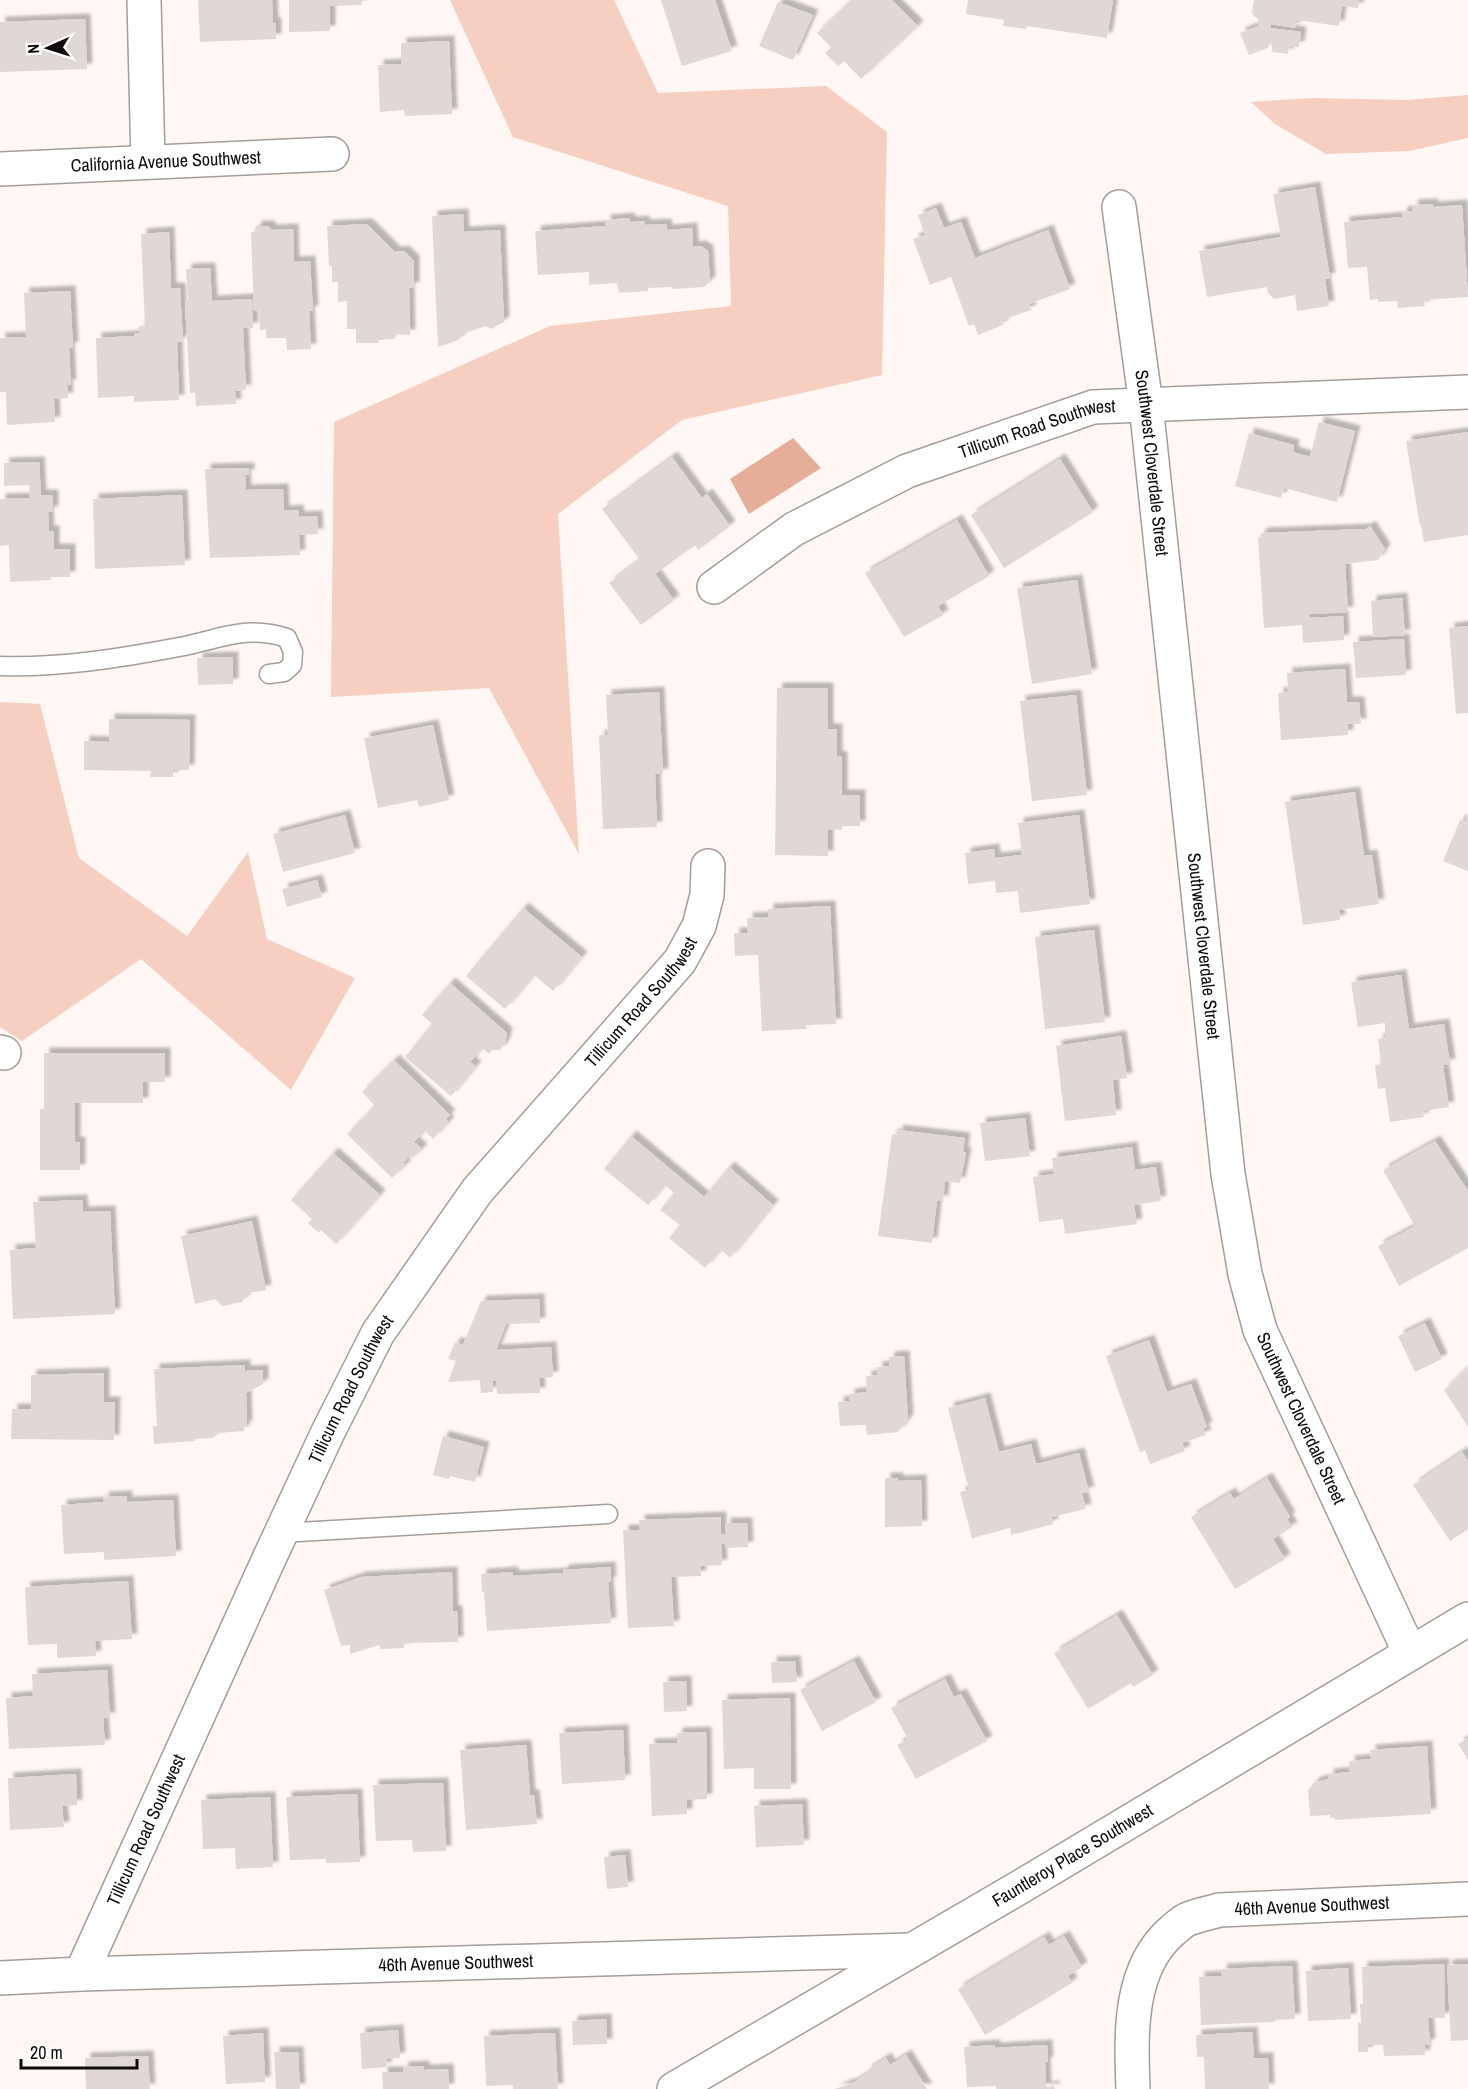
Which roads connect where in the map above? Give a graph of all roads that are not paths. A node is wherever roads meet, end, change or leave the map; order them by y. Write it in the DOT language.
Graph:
graph roads {
  1 [pos="144,0"];
  2 [pos="332,154"];
  3 [pos="148,162"];
  4 [pos="0,169"];
  5 [pos="1119,207"];
  6 [pos="1468,392"];
  7 [pos="1146,405"];
  8 [pos="714,587"];
  9 [pos="0,666"];
  10 [pos="269,674"];
  11 [pos="708,866"];
  12 [pos="608,1514"];
  13 [pos="281,1533"];
  14 [pos="1468,1618"];
  15 [pos="1410,1653"];
  16 [pos="1468,1899"];
  17 [pos="912,1950"];
  18 [pos="81,1974"];
  19 [pos="0,1978"];
  20 [pos="674,2089"];
  21 [pos="1133,2089"];
  1 -- 3 [label="street"];
  2 -- 3 [label="street, California Avenue Southwest"];
  3 -- 4 [label="street, California Avenue Southwest"];
  5 -- 7 [label="street, Southwest Cloverdale Street"];
  6 -- 7 [label="street, Tillicum Road Southwest"];
  7 -- 8 [label="street, Tillicum Road Southwest"];
  7 -- 15 [label="street, Southwest Cloverdale Street"];
  9 -- 10 [label="lane"];
  11 -- 13 [label="street, Tillicum Road Southwest"];
  12 -- 13 [label="lane"];
  13 -- 18 [label="street, Tillicum Road Southwest"];
  14 -- 15 [label="street, Fauntleroy Place Southwest"];
  15 -- 17 [label="street, Fauntleroy Place Southwest"];
  16 -- 21 [label="street, 46th Avenue Southwest"];
  17 -- 18 [label="street, 46th Avenue Southwest"];
  17 -- 20 [label="street, Fauntleroy Place Southwest"];
  18 -- 19 [label="street, 46th Avenue Southwest"];
}
